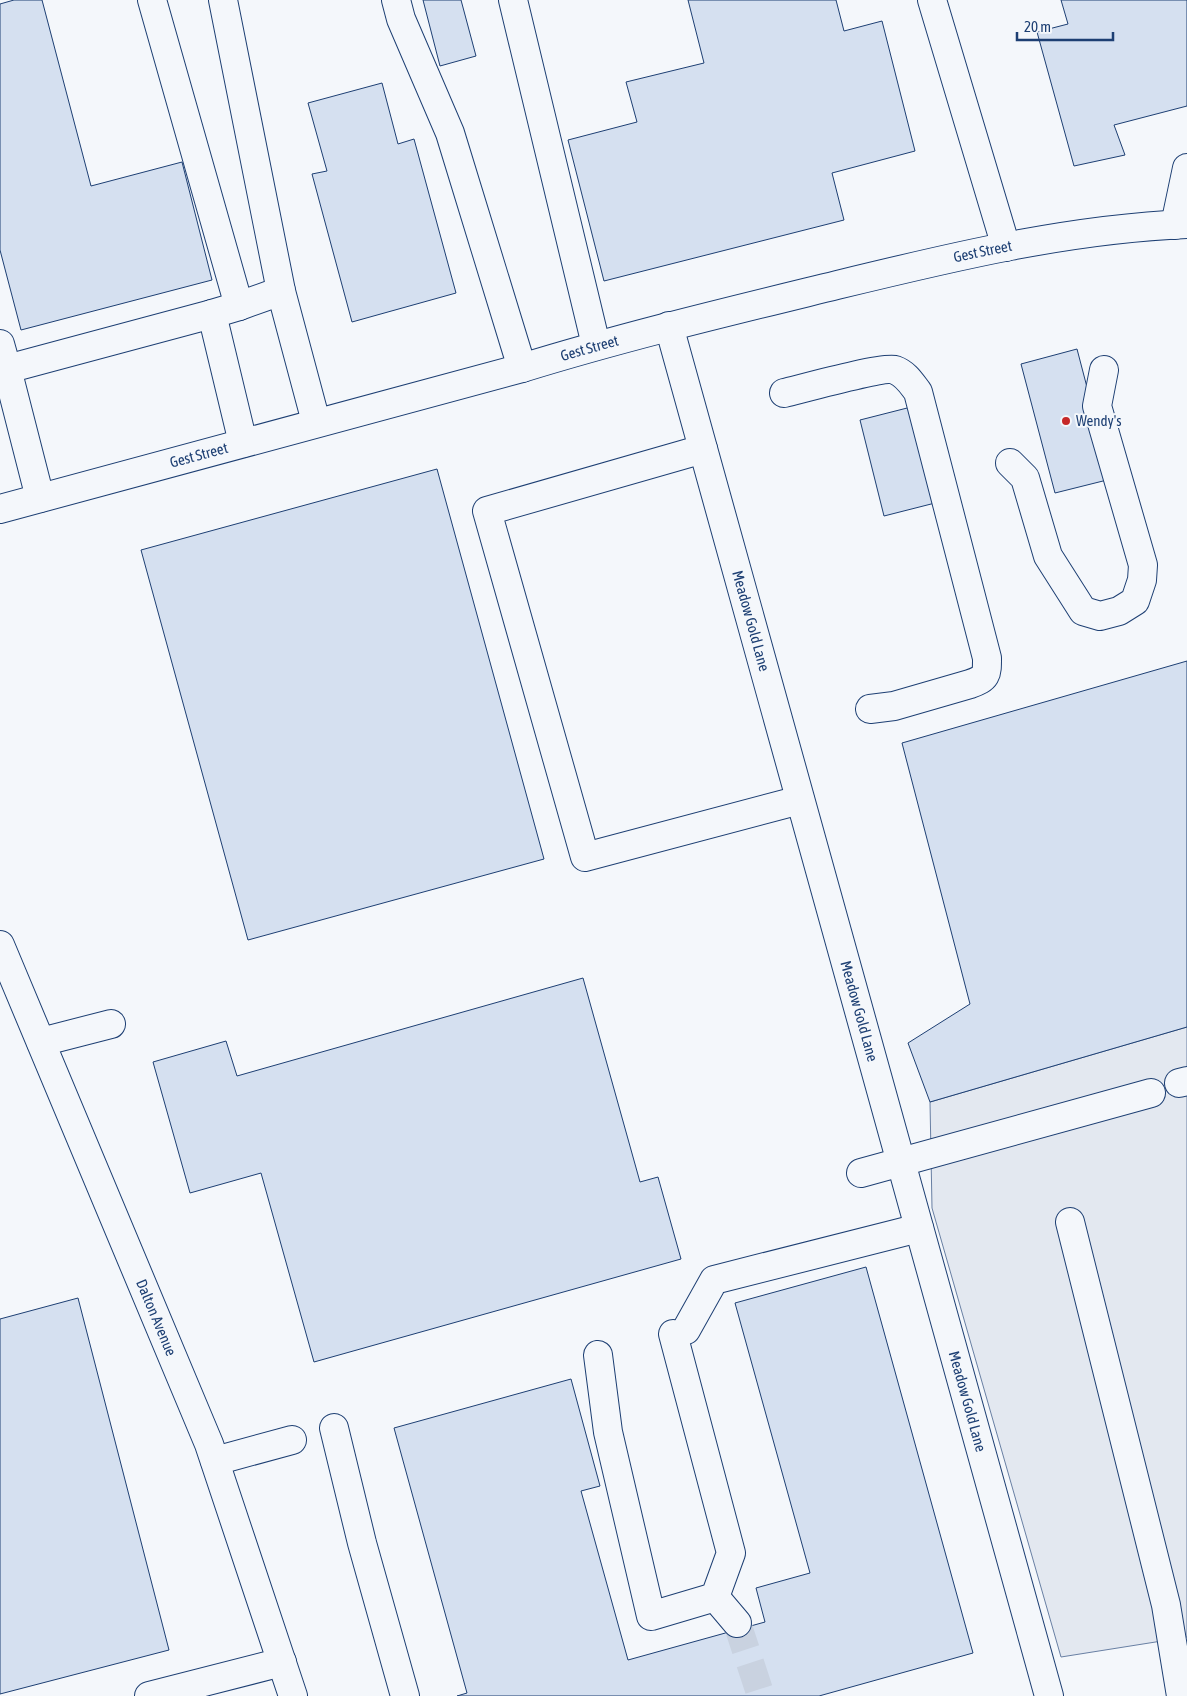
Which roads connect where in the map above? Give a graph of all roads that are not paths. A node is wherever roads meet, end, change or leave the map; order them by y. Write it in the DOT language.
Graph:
graph roads {
  1 [pos="152,0"];
  2 [pos="223,0"];
  3 [pos="396,0"];
  4 [pos="513,0"];
  5 [pos="932,0"];
  6 [pos="1187,168"];
  7 [pos="1181,225"];
  8 [pos="1006,247"];
  9 [pos="281,291"];
  10 [pos="239,306"];
  11 [pos="212,314"];
  12 [pos="669,326"];
  13 [pos="596,345"];
  14 [pos="4,356"];
  15 [pos="522,368"];
  16 [pos="1104,370"];
  17 [pos="784,393"];
  18 [pos="316,422"];
  19 [pos="243,443"];
  20 [pos="703,449"];
  21 [pos="1010,463"];
  22 [pos="40,498"];
  23 [pos="0,509"];
  24 [pos="870,709"];
  25 [pos="800,800"];
  26 [pos="0,945"];
  27 [pos="111,1024"];
  28 [pos="41,1042"];
  29 [pos="1152,1093"];
  30 [pos="901,1162"];
  31 [pos="861,1173"];
  32 [pos="1070,1222"];
  33 [pos="919,1228"];
  34 [pos="598,1355"];
  35 [pos="334,1428"];
  36 [pos="292,1440"];
  37 [pos="215,1461"];
  38 [pos="715,1597"];
  39 [pos="737,1623"];
  40 [pos="282,1662"];
  41 [pos="149,1696"];
  42 [pos="293,1696"];
  43 [pos="405,1696"];
  44 [pos="1049,1696"];
  45 [pos="1181,1696"];
  1 -- 10 [label="street"];
  2 -- 9 [label="street"];
  3 -- 15 [label="street"];
  4 -- 13 [label="street"];
  5 -- 8 [label="street"];
  6 -- 7 [label="street"];
  7 -- 8 [label="street, Gest Street"];
  8 -- 12 [label="street, Gest Street"];
  9 -- 10 [label="street"];
  9 -- 18 [label="street"];
  10 -- 11 [label="street"];
  11 -- 14 [label="street"];
  11 -- 19 [label="street"];
  12 -- 13 [label="street, Gest Street"];
  12 -- 20 [label="street, Meadow Gold Lane"];
  13 -- 15 [label="street, Gest Street"];
  14 -- 22 [label="street"];
  15 -- 18 [label="street, Gest Street"];
  16 -- 21 [label="street"];
  17 -- 24 [label="street"];
  18 -- 19 [label="street, Gest Street"];
  19 -- 22 [label="street, Gest Street"];
  20 -- 25 [label="street, Meadow Gold Lane"];
  20 -- 25 [label="street"];
  22 -- 23 [label="street, Gest Street"];
  25 -- 30 [label="street, Meadow Gold Lane"];
  26 -- 28 [label="street, Dalton Avenue"];
  27 -- 28 [label="street"];
  28 -- 37 [label="street, Dalton Avenue"];
  29 -- 30 [label="street"];
  30 -- 31 [label="street"];
  30 -- 33 [label="street, Meadow Gold Lane"];
  32 -- 45 [label="street"];
  33 -- 38 [label="street"];
  33 -- 44 [label="street, Meadow Gold Lane"];
  34 -- 38 [label="street"];
  35 -- 43 [label="street"];
  36 -- 37 [label="street"];
  37 -- 40 [label="street, Dalton Avenue"];
  38 -- 39 [label="street"];
  40 -- 41 [label="street"];
  40 -- 42 [label="street, Dalton Avenue"];
}
